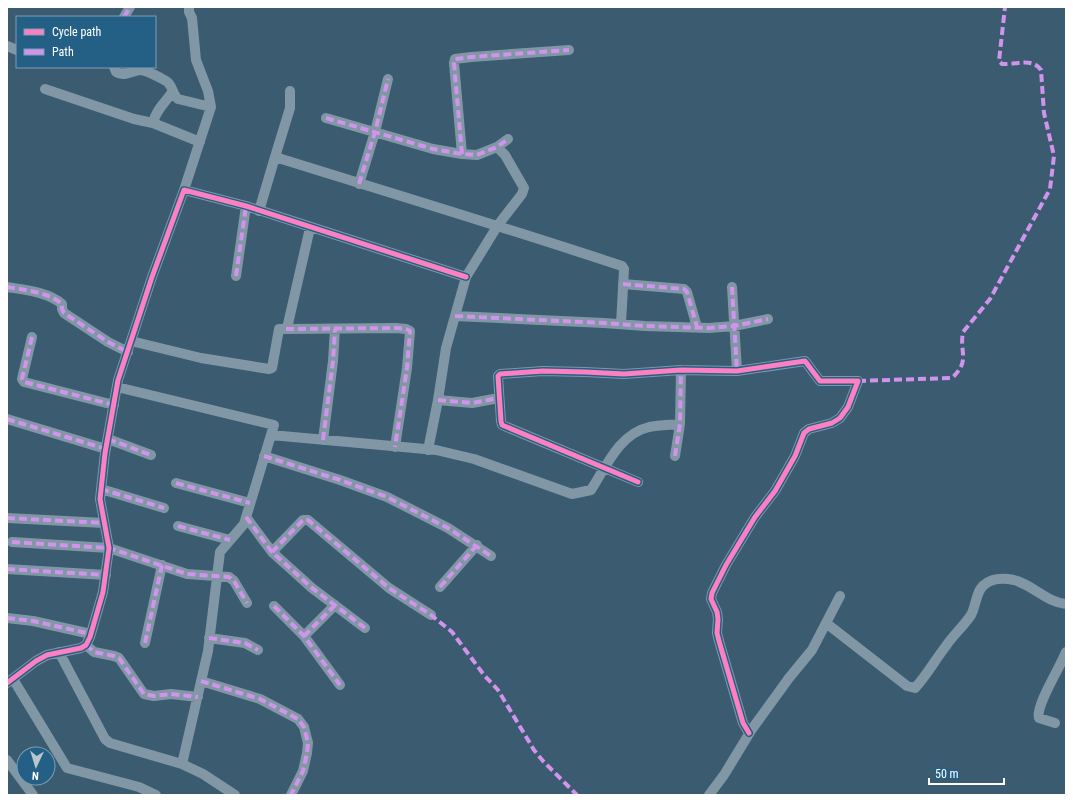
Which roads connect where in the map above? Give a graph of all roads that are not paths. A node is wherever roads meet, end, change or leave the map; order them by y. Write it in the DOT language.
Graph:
graph roads {
  1 [pos="130,7"];
  2 [pos="189,7"];
  3 [pos="125,16"];
  4 [pos="569,50"];
  5 [pos="115,70"];
  6 [pos="388,79"];
  7 [pos="45,90"];
  8 [pos="172,91"];
  9 [pos="290,91"];
  10 [pos="211,108"];
  11 [pos="326,118"];
  12 [pos="153,124"];
  13 [pos="375,132"];
  14 [pos="508,139"];
  15 [pos="200,142"];
  16 [pos="497,147"];
  17 [pos="462,154"];
  18 [pos="275,157"];
  19 [pos="359,184"];
  20 [pos="184,190"];
  21 [pos="246,206"];
  22 [pos="259,211"];
  23 [pos="498,225"];
  24 [pos="310,228"];
  25 [pos="236,276"];
  26 [pos="466,277"];
  27 [pos="623,284"];
  28 [pos="7,287"];
  29 [pos="732,287"];
  30 [pos="455,316"];
  31 [pos="768,319"];
  32 [pos="621,324"];
  33 [pos="734,326"];
  34 [pos="697,327"];
  35 [pos="286,328"];
  36 [pos="335,329"];
  37 [pos="32,337"];
  38 [pos="131,341"];
  39 [pos="128,352"];
  40 [pos="681,370"];
  41 [pos="737,371"];
  42 [pos="117,387"];
  43 [pos="499,398"];
  44 [pos="438,400"];
  45 [pos="114,405"];
  46 [pos="7,419"];
  47 [pos="680,424"];
  48 [pos="271,435"];
  49 [pos="323,440"];
  50 [pos="107,444"];
  51 [pos="395,447"];
  52 [pos="428,450"];
  53 [pos="151,455"];
  54 [pos="264,456"];
  55 [pos="675,456"];
  56 [pos="605,469"];
  57 [pos="638,482"];
  58 [pos="176,483"];
  59 [pos="101,489"];
  60 [pos="250,503"];
  61 [pos="164,508"];
  62 [pos="246,517"];
  63 [pos="7,518"];
  64 [pos="104,523"];
  65 [pos="178,526"];
  66 [pos="230,540"];
  67 [pos="12,542"];
  68 [pos="477,546"];
  69 [pos="109,548"];
  70 [pos="272,552"];
  71 [pos="491,556"];
  72 [pos="162,566"];
  73 [pos="7,568"];
  74 [pos="106,575"];
  75 [pos="217,577"];
  76 [pos="440,587"];
  77 [pos="840,596"];
  78 [pos="247,603"];
  79 [pos="1066,604"];
  80 [pos="335,605"];
  81 [pos="274,606"];
  82 [pos="431,615"];
  83 [pos="7,618"];
  84 [pos="826,623"];
  85 [pos="365,628"];
  86 [pos="91,634"];
  87 [pos="304,636"];
  88 [pos="209,638"];
  89 [pos="145,643"];
  90 [pos="86,645"];
  91 [pos="258,650"];
  92 [pos="60,652"];
  93 [pos="1066,652"];
  94 [pos="10,681"];
  95 [pos="201,681"];
  96 [pos="340,685"];
  97 [pos="198,697"];
  98 [pos="1055,723"];
  99 [pos="749,733"];
  100 [pos="7,760"];
  101 [pos="182,764"];
  102 [pos="33,795"];
  103 [pos="156,795"];
  104 [pos="235,795"];
  105 [pos="291,795"];
  106 [pos="709,795"];
  1 -- 3 [label="street"];
  2 -- 10 [label="street"];
  4 -- 17 [label="street"];
  5 -- 8 [label="street"];
  6 -- 13 [label="street"];
  7 -- 12 [label="street"];
  8 -- 10 [label="street"];
  8 -- 12 [label="street"];
  9 -- 18 [label="street"];
  10 -- 15 [label="street"];
  11 -- 13 [label="street"];
  12 -- 15 [label="street"];
  13 -- 17 [label="street"];
  13 -- 19 [label="street"];
  14 -- 16 [label="street"];
  15 -- 20 [label="street"];
  16 -- 17 [label="street"];
  16 -- 23 [label="street"];
  18 -- 19 [label="street"];
  18 -- 22 [label="street"];
  19 -- 23 [label="street"];
  20 -- 21 [label="street"];
  20 -- 38 [label="street"];
  21 -- 22 [label="street"];
  21 -- 25 [label="street"];
  22 -- 24 [label="street"];
  23 -- 26 [label="street"];
  23 -- 27 [label="street"];
  24 -- 26 [label="street"];
  24 -- 35 [label="street"];
  26 -- 30 [label="street"];
  27 -- 32 [label="street"];
  27 -- 34 [label="street"];
  28 -- 39 [label="street"];
  29 -- 33 [label="street"];
  30 -- 32 [label="street"];
  30 -- 44 [label="street"];
  31 -- 33 [label="street"];
  32 -- 34 [label="street"];
  33 -- 34 [label="street"];
  33 -- 41 [label="street"];
  35 -- 36 [label="street"];
  35 -- 38 [label="street"];
  36 -- 49 [label="street"];
  36 -- 51 [label="street"];
  37 -- 45 [label="street"];
  38 -- 39 [label="street"];
  39 -- 42 [label="street"];
  40 -- 41 [label="street"];
  40 -- 43 [label="street"];
  40 -- 47 [label="street"];
  41 -- 99 [label="street"];
  42 -- 45 [label="street"];
  42 -- 48 [label="street"];
  43 -- 44 [label="street"];
  43 -- 56 [label="street"];
  44 -- 52 [label="street"];
  45 -- 50 [label="street"];
  46 -- 50 [label="street"];
  47 -- 55 [label="street"];
  47 -- 56 [label="street"];
  48 -- 49 [label="street"];
  48 -- 54 [label="street"];
  49 -- 51 [label="street"];
  50 -- 53 [label="street"];
  50 -- 59 [label="street"];
  51 -- 52 [label="street"];
  52 -- 56 [label="street"];
  54 -- 60 [label="street"];
  54 -- 68 [label="street"];
  56 -- 57 [label="street"];
  58 -- 60 [label="street"];
  59 -- 61 [label="street"];
  59 -- 64 [label="street"];
  60 -- 62 [label="street"];
  62 -- 66 [label="street"];
  62 -- 70 [label="street"];
  63 -- 64 [label="street"];
  64 -- 69 [label="street"];
  65 -- 66 [label="street"];
  66 -- 75 [label="street"];
  67 -- 69 [label="street"];
  68 -- 71 [label="street"];
  68 -- 76 [label="street"];
  69 -- 72 [label="street"];
  69 -- 74 [label="street"];
  70 -- 80 [label="street"];
  70 -- 82 [label="street"];
  72 -- 75 [label="street"];
  72 -- 89 [label="street"];
  73 -- 74 [label="street"];
  74 -- 86 [label="street"];
  75 -- 78 [label="street"];
  75 -- 88 [label="street"];
  77 -- 84 [label="street"];
  79 -- 84 [label="street"];
  80 -- 85 [label="street"];
  80 -- 87 [label="street"];
  81 -- 87 [label="street"];
  83 -- 86 [label="street"];
  84 -- 99 [label="street"];
  86 -- 90 [label="street"];
  87 -- 96 [label="street"];
  88 -- 91 [label="street"];
  88 -- 95 [label="street"];
  90 -- 92 [label="street"];
  90 -- 97 [label="street"];
  92 -- 94 [label="street"];
  92 -- 101 [label="street"];
  93 -- 98 [label="street"];
  94 -- 103 [label="street"];
  95 -- 97 [label="street"];
  95 -- 105 [label="street"];
  97 -- 101 [label="street"];
  99 -- 106 [label="street"];
  100 -- 102 [label="street"];
  101 -- 104 [label="street"];
}
